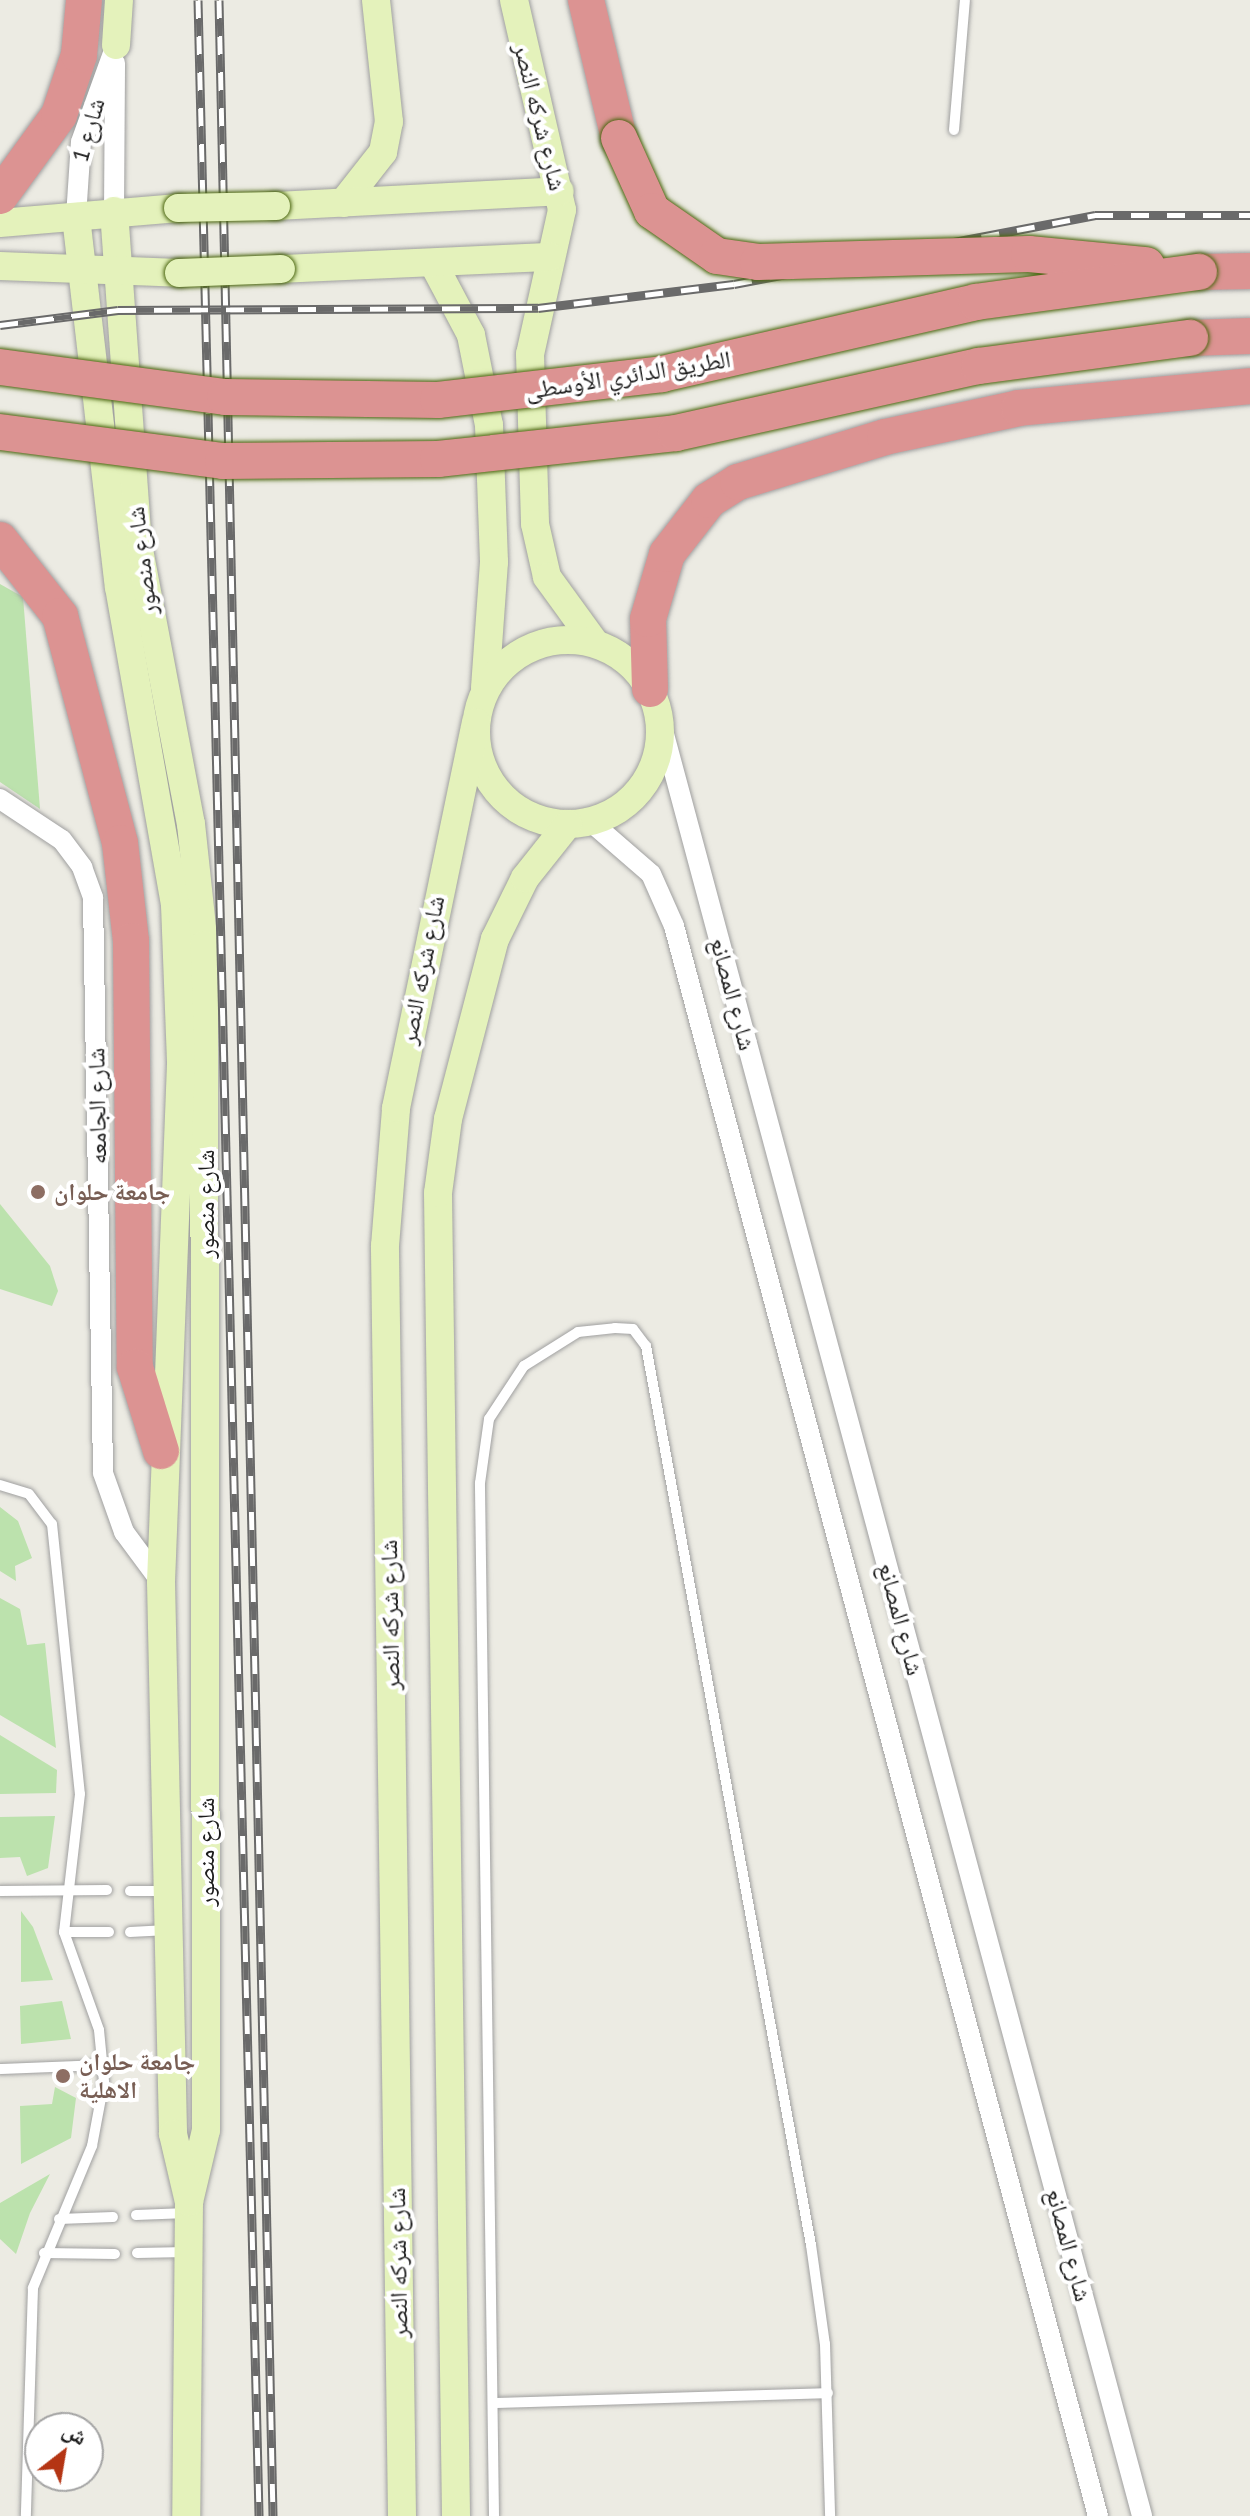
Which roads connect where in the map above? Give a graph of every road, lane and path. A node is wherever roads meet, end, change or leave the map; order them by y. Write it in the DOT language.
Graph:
graph roads {
  1 [pos="119,0"];
  2 [pos="376,0"];
  3 [pos="514,0"];
  4 [pos="586,0"];
  5 [pos="965,0"];
  6 [pos="84,6"];
  7 [pos="116,45"];
  8 [pos="954,130"];
  9 [pos="560,191"];
  10 [pos="0,196"];
  11 [pos="343,203"];
  12 [pos="114,211"];
  13 [pos="76,217"];
  14 [pos="0,223"];
  15 [pos="550,257"];
  16 [pos="434,265"];
  17 [pos="0,266"];
  18 [pos="83,268"];
  19 [pos="118,269"];
  20 [pos="1250,271"];
  21 [pos="1199,272"];
  22 [pos="1250,336"];
  23 [pos="0,367"];
  24 [pos="1250,386"];
  25 [pos="0,432"];
  26 [pos="0,540"];
  27 [pos="595,643"];
  28 [pos="485,688"];
  29 [pos="650,689"];
  30 [pos="476,722"];
  31 [pos="661,723"];
  32 [pos="0,799"];
  33 [pos="579,823"];
  34 [pos="161,1451"];
  35 [pos="0,1485"];
  36 [pos="870,1505"];
  37 [pos="833,1512"];
  38 [pos="161,1582"];
  39 [pos="107,1890"];
  40 [pos="0,1891"];
  41 [pos="65,1891"];
  42 [pos="130,1891"];
  43 [pos="170,1891"];
  44 [pos="171,1930"];
  45 [pos="64,1932"];
  46 [pos="109,1932"];
  47 [pos="130,1932"];
  48 [pos="104,2065"];
  49 [pos="0,2069"];
  50 [pos="189,2208"];
  51 [pos="136,2215"];
  52 [pos="113,2217"];
  53 [pos="59,2219"];
  54 [pos="189,2252"];
  55 [pos="44,2253"];
  56 [pos="137,2253"];
  57 [pos="115,2254"];
  58 [pos="828,2393"];
  59 [pos="493,2403"];
  60 [pos="26,2516"];
  61 [pos="186,2516"];
  62 [pos="402,2516"];
  63 [pos="456,2516"];
  64 [pos="494,2516"];
  65 [pos="830,2516"];
  66 [pos="1098,2516"];
  67 [pos="1142,2516"];
  1 -- 7 [label="street, شارع 1"];
  2 -- 11 [label="street"];
  3 -- 9 [label="street, شارع شركه النصر"];
  4 -- 21 [label="highway, bridge"];
  5 -- 8 [label="lane"];
  6 -- 10 [label="highway"];
  7 -- 12 [label="street, شارع 1"];
  7 -- 13 [label="street, شارع 1"];
  9 -- 11 [label="street"];
  9 -- 15 [label="street, شارع شركه النصر"];
  11 -- 12 [label="street, bridge"];
  12 -- 13 [label="street"];
  12 -- 19 [label="street, شارع منصور"];
  13 -- 14 [label="street"];
  13 -- 18 [label="street, شارع منصور"];
  15 -- 16 [label="street"];
  15 -- 27 [label="street, شارع شركه النصر"];
  16 -- 19 [label="street, bridge"];
  16 -- 28 [label="street"];
  17 -- 18 [label="street"];
  18 -- 19 [label="street"];
  18 -- 34 [label="street, شارع منصور"];
  19 -- 50 [label="street, شارع منصور"];
  20 -- 21 [label="highway, الطريق الدائري الأوسطى"];
  21 -- 23 [label="highway, الطريق الدائري الأوسطى, bridge"];
  22 -- 25 [label="highway, bridge"];
  24 -- 29 [label="highway"];
  26 -- 34 [label="highway"];
  27 -- 28 [label="street"];
  27 -- 29 [label="street"];
  28 -- 30 [label="street"];
  29 -- 31 [label="street"];
  30 -- 33 [label="street"];
  30 -- 62 [label="street, شارع شركه النصر"];
  31 -- 33 [label="street"];
  31 -- 36 [label="street, شارع المصانع"];
  32 -- 38 [label="street, شارع الجامعه"];
  33 -- 37 [label="street, شارع المصانع"];
  33 -- 63 [label="street"];
  34 -- 38 [label="street, شارع منصور"];
  35 -- 41 [label="lane"];
  36 -- 37 [label="street"];
  36 -- 67 [label="street, شارع المصانع"];
  37 -- 66 [label="street, شارع المصانع"];
  38 -- 43 [label="street, شارع منصور"];
  39 -- 41 [label="lane"];
  40 -- 41 [label="lane"];
  41 -- 45 [label="lane"];
  42 -- 43 [label="lane"];
  43 -- 44 [label="street, شارع منصور"];
  44 -- 47 [label="lane"];
  44 -- 50 [label="street, شارع منصور"];
  45 -- 46 [label="lane"];
  45 -- 48 [label="lane"];
  48 -- 49 [label="lane"];
  48 -- 53 [label="lane"];
  50 -- 51 [label="lane"];
  50 -- 54 [label="street, شارع منصور"];
  52 -- 53 [label="lane"];
  53 -- 55 [label="lane"];
  54 -- 56 [label="lane"];
  54 -- 61 [label="street, شارع منصور"];
  55 -- 57 [label="lane"];
  55 -- 60 [label="lane"];
  58 -- 59 [label="lane"];
  58 -- 59 [label="lane"];
  58 -- 65 [label="lane"];
  59 -- 64 [label="lane"];
}
